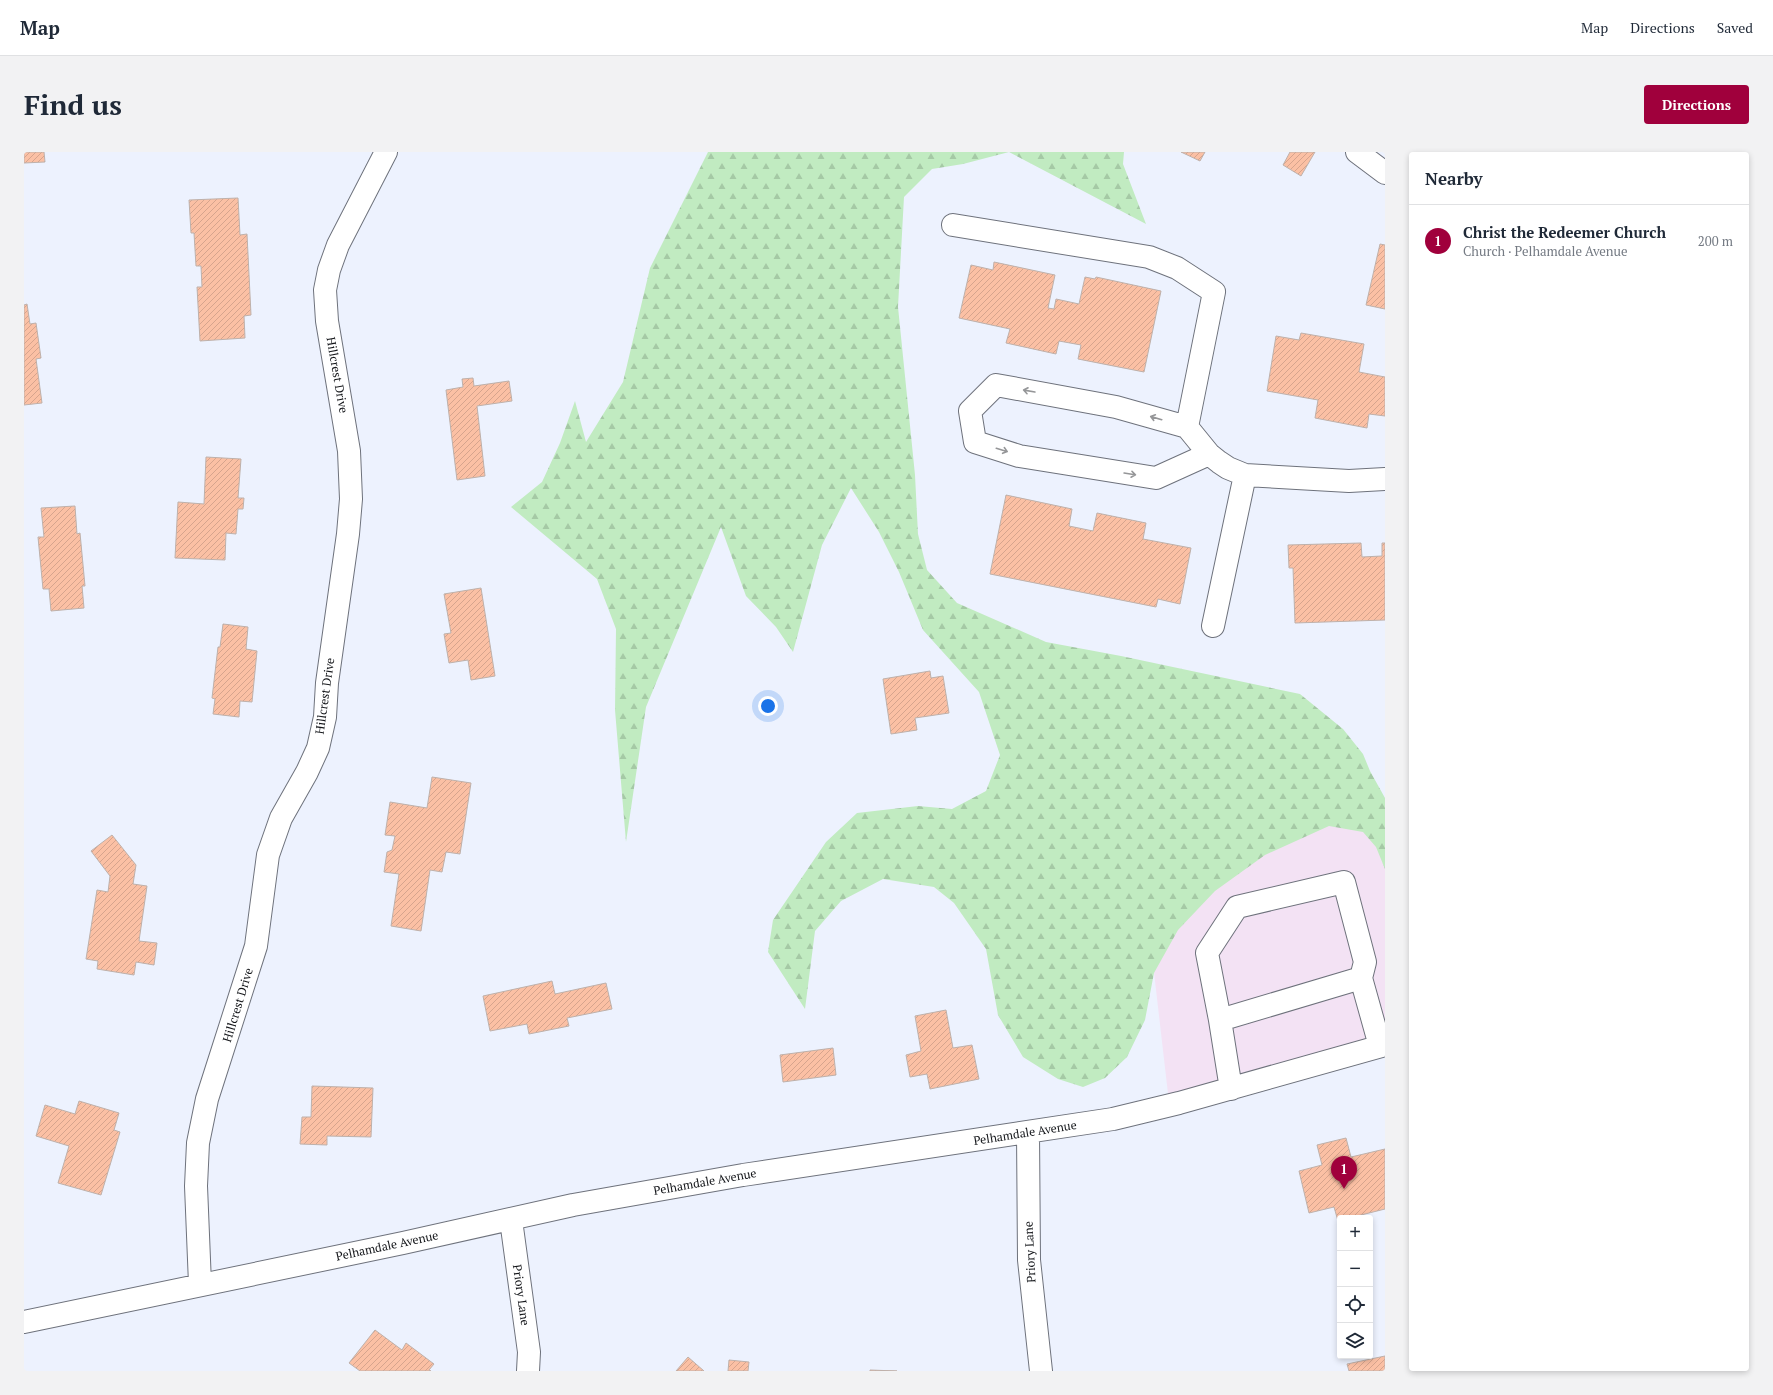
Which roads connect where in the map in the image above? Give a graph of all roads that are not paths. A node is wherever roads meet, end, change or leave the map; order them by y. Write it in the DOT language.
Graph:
graph roads {
  1 [pos="386,152"];
  2 [pos="1357,152"];
  3 [pos="1385,174"];
  4 [pos="953,225"];
  5 [pos="1187,427"];
  6 [pos="1209,454"];
  7 [pos="1244,475"];
  8 [pos="1385,479"];
  9 [pos="1213,626"];
  10 [pos="1361,978"];
  11 [pos="1220,1020"];
  12 [pos="1383,1046"];
  13 [pos="1231,1089"];
  14 [pos="1028,1133"];
  15 [pos="511,1220"];
  16 [pos="200,1284"];
  17 [pos="24,1322"];
  18 [pos="528,1371"];
  19 [pos="1041,1371"];
  1 -- 16 [label="street, Hillcrest Drive"];
  2 -- 3 [label="street"];
  4 -- 5 [label="street"];
  5 -- 6 [label="street"];
  5 -- 6 [label="street, one-way"];
  6 -- 7 [label="street"];
  7 -- 8 [label="street"];
  7 -- 9 [label="street"];
  10 -- 11 [label="street"];
  10 -- 11 [label="street"];
  10 -- 12 [label="street"];
  11 -- 13 [label="street"];
  12 -- 13 [label="street, Pelhamdale Avenue"];
  13 -- 14 [label="street, Pelhamdale Avenue"];
  14 -- 15 [label="street, Pelhamdale Avenue"];
  14 -- 19 [label="street, Priory Lane"];
  15 -- 16 [label="street, Pelhamdale Avenue"];
  15 -- 18 [label="street, Priory Lane"];
  16 -- 17 [label="street, Pelhamdale Avenue"];
}
